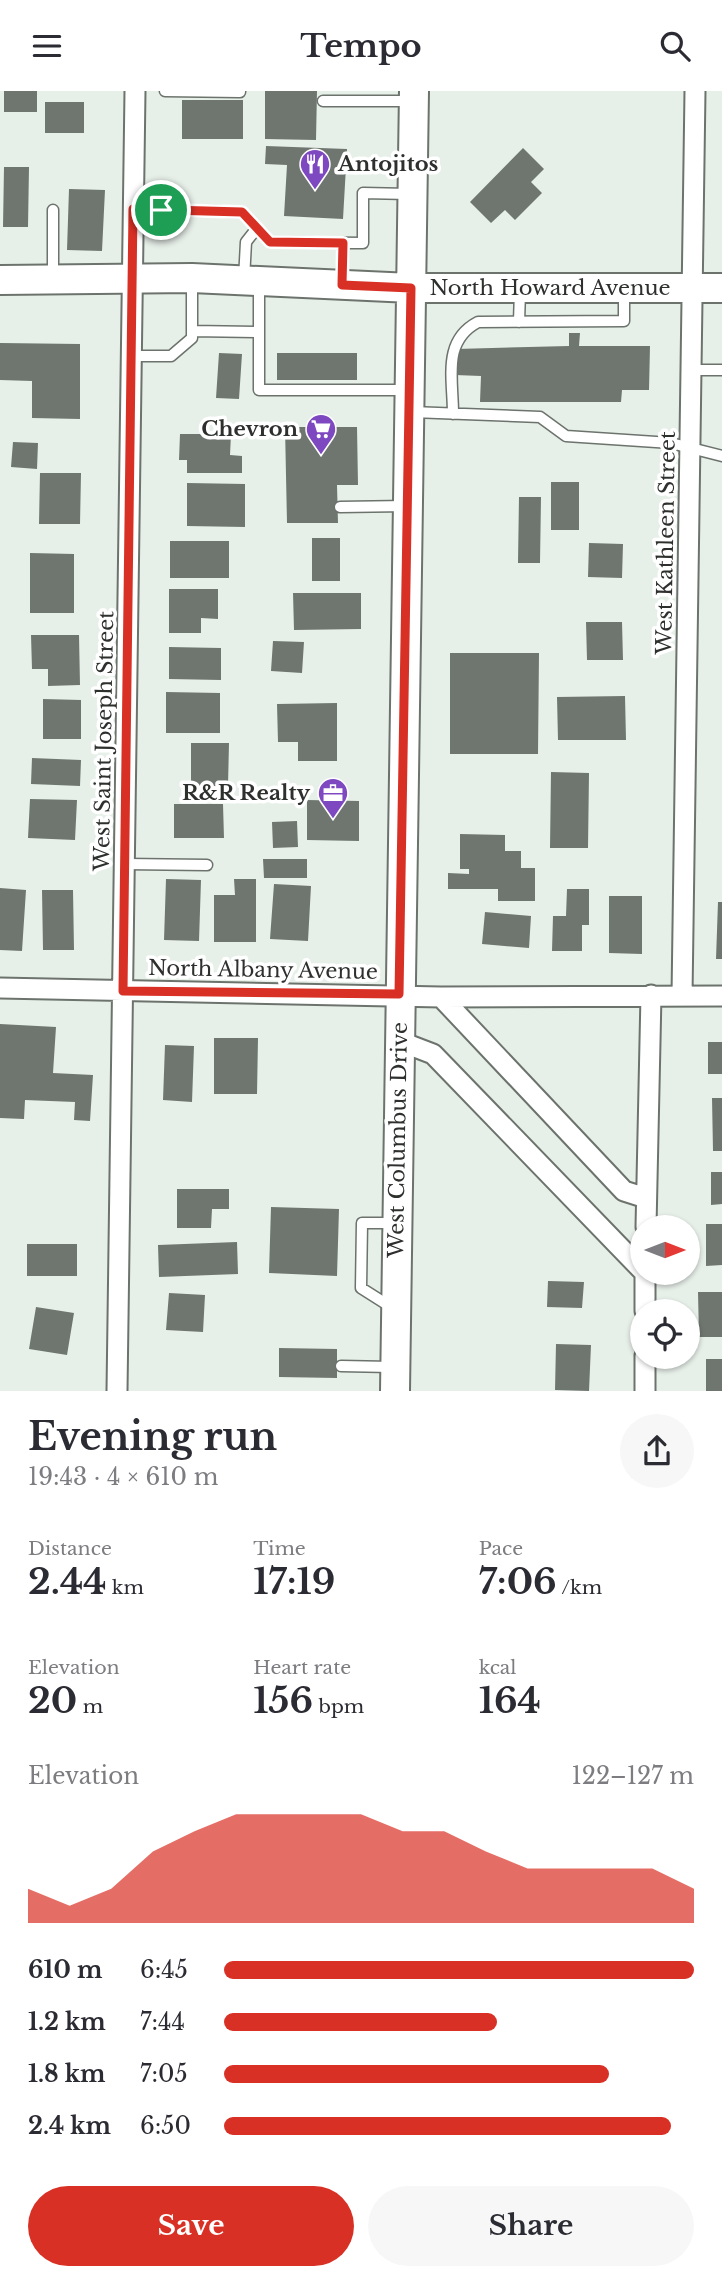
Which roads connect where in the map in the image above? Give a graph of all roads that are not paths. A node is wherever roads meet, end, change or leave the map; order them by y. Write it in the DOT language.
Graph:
graph roads {
  1 [pos="135,91"];
  2 [pos="165,91"];
  3 [pos="695,91"];
  4 [pos="240,92"];
  5 [pos="414,96"];
  6 [pos="323,101"];
  7 [pos="412,194"];
  8 [pos="133,209"];
  9 [pos="53,210"];
  10 [pos="257,227"];
  11 [pos="343,243"];
  12 [pos="132,278"];
  13 [pos="192,278"];
  14 [pos="53,279"];
  15 [pos="0,280"];
  16 [pos="252,280"];
  17 [pos="342,285"];
  18 [pos="411,288"];
  19 [pos="521,288"];
  20 [pos="624,288"];
  21 [pos="693,288"];
  22 [pos="722,288"];
  23 [pos="519,322"];
  24 [pos="192,331"];
  25 [pos="260,332"];
  26 [pos="131,356"];
  27 [pos="692,370"];
  28 [pos="722,370"];
  29 [pos="409,401"];
  30 [pos="453,414"];
  31 [pos="690,448"];
  32 [pos="722,456"];
  33 [pos="407,506"];
  34 [pos="340,507"];
  35 [pos="125,864"];
  36 [pos="207,865"];
  37 [pos="0,988"];
  38 [pos="123,991"];
  39 [pos="399,994"];
  40 [pos="441,996"];
  41 [pos="651,996"];
  42 [pos="682,996"];
  43 [pos="722,996"];
  44 [pos="399,1041"];
  45 [pos="646,1198"];
  46 [pos="646,1215"];
  47 [pos="630,1258"];
  48 [pos="341,1366"];
  49 [pos="645,1369"];
  50 [pos="395,1379"];
  51 [pos="117,1391"];
  52 [pos="645,1391"];
  1 -- 8 [label="street, West Saint Joseph Street"];
  2 -- 4 [label="lane"];
  3 -- 21 [label="street, West Kathleen Street"];
  5 -- 6 [label="lane"];
  5 -- 7 [label="main road, West Columbus Drive"];
  7 -- 11 [label="lane"];
  7 -- 18 [label="main road, West Columbus Drive"];
  8 -- 10 [label="lane"];
  8 -- 12 [label="street, West Saint Joseph Street"];
  9 -- 14 [label="lane"];
  10 -- 11 [label="lane"];
  10 -- 16 [label="lane"];
  11 -- 17 [label="lane"];
  12 -- 13 [label="main road, North Howard Avenue"];
  12 -- 14 [label="main road, North Howard Avenue"];
  12 -- 26 [label="street, West Saint Joseph Street"];
  13 -- 16 [label="main road, North Howard Avenue"];
  13 -- 24 [label="lane"];
  14 -- 15 [label="main road, North Howard Avenue"];
  16 -- 17 [label="main road, North Howard Avenue"];
  16 -- 25 [label="lane"];
  17 -- 18 [label="main road, North Howard Avenue"];
  18 -- 19 [label="main road, North Howard Avenue"];
  18 -- 29 [label="main road, West Columbus Drive"];
  19 -- 20 [label="main road, North Howard Avenue"];
  19 -- 23 [label="lane"];
  20 -- 21 [label="main road, North Howard Avenue"];
  20 -- 23 [label="lane"];
  21 -- 22 [label="main road, North Howard Avenue"];
  21 -- 27 [label="street, West Kathleen Street"];
  23 -- 30 [label="lane"];
  24 -- 25 [label="lane"];
  24 -- 26 [label="lane"];
  25 -- 29 [label="lane"];
  26 -- 35 [label="street, West Saint Joseph Street"];
  27 -- 28 [label="lane"];
  27 -- 31 [label="street, West Kathleen Street"];
  29 -- 30 [label="lane"];
  29 -- 33 [label="main road, West Columbus Drive"];
  30 -- 31 [label="lane"];
  31 -- 32 [label="lane"];
  31 -- 42 [label="street, West Kathleen Street"];
  33 -- 34 [label="lane"];
  33 -- 39 [label="main road, West Columbus Drive"];
  35 -- 36 [label="lane"];
  35 -- 38 [label="street, West Saint Joseph Street"];
  37 -- 38 [label="street, North Albany Avenue"];
  38 -- 39 [label="street, North Albany Avenue"];
  38 -- 51 [label="street, West Saint Joseph Street"];
  39 -- 40 [label="street, North Albany Avenue"];
  39 -- 44 [label="main road, West Columbus Drive"];
  40 -- 41 [label="street, North Albany Avenue"];
  40 -- 45 [label="street"];
  41 -- 42 [label="street, North Albany Avenue"];
  41 -- 45 [label="street"];
  42 -- 43 [label="street, North Albany Avenue"];
  44 -- 47 [label="street"];
  44 -- 50 [label="main road, West Columbus Drive"];
  45 -- 46 [label="street"];
  48 -- 50 [label="lane"];
  49 -- 52 [label="street"];
}
